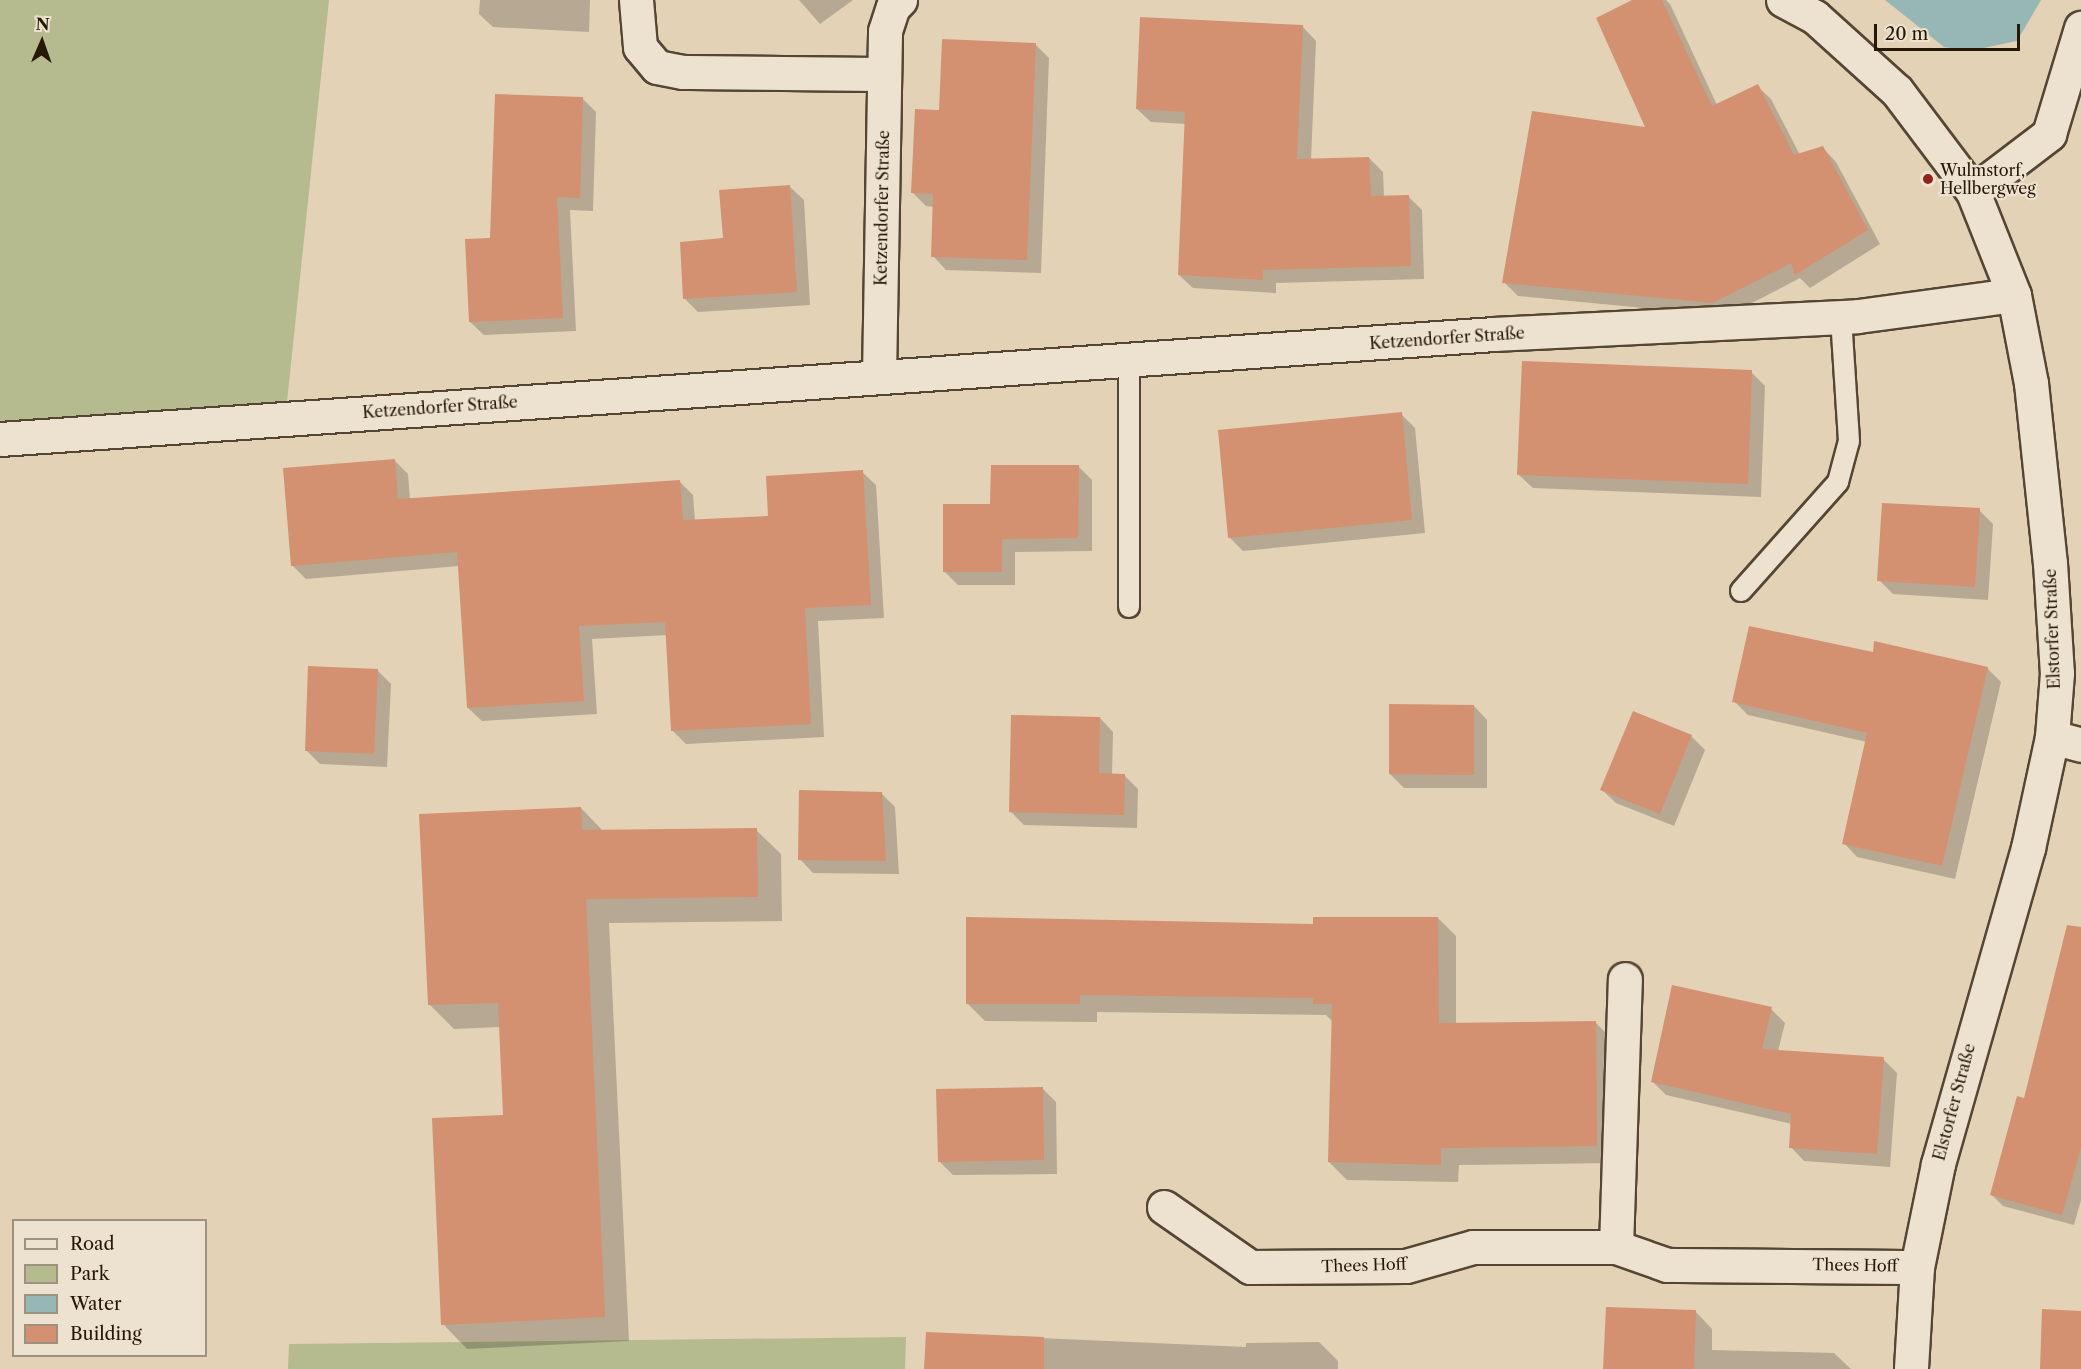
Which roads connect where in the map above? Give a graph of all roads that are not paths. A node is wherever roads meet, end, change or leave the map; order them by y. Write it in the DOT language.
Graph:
graph roads {
  1 [pos="636,0"];
  2 [pos="900,0"];
  3 [pos="1782,0"];
  4 [pos="2081,28"];
  5 [pos="884,75"];
  6 [pos="1973,192"];
  7 [pos="2014,295"];
  8 [pos="1841,316"];
  9 [pos="1129,359"];
  10 [pos="879,377"];
  11 [pos="0,439"];
  12 [pos="1742,591"];
  13 [pos="1129,607"];
  14 [pos="2066,741"];
  15 [pos="1625,979"];
  16 [pos="1164,1208"];
  17 [pos="1616,1247"];
  18 [pos="1917,1267"];
  19 [pos="1911,1369"];
  1 -- 5 [label="street"];
  2 -- 5 [label="street, Ketzendorfer Straße"];
  3 -- 6 [label="street, Elstorfer Straße"];
  4 -- 6 [label="street"];
  5 -- 10 [label="street, Ketzendorfer Straße"];
  6 -- 7 [label="street, Elstorfer Straße"];
  7 -- 8 [label="street, Ketzendorfer Straße"];
  7 -- 14 [label="street, Elstorfer Straße"];
  8 -- 9 [label="street, Ketzendorfer Straße"];
  8 -- 12 [label="lane"];
  9 -- 10 [label="street, Ketzendorfer Straße"];
  9 -- 13 [label="lane"];
  10 -- 11 [label="street, Ketzendorfer Straße"];
  14 -- 18 [label="street, Elstorfer Straße"];
  15 -- 17 [label="street"];
  16 -- 17 [label="street, Thees Hoff"];
  17 -- 18 [label="street, Thees Hoff"];
  18 -- 19 [label="street, Elstorfer Straße"];
}
